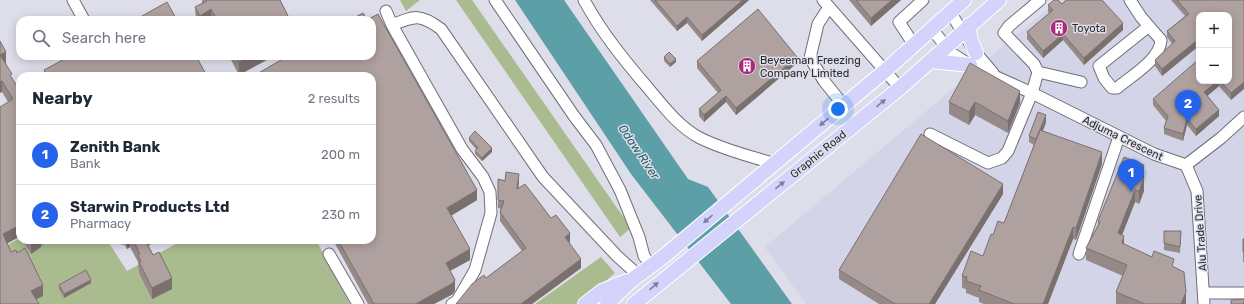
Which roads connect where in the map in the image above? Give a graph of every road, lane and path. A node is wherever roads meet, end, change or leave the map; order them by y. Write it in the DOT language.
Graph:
graph roads {
  1 [pos="73,0"];
  2 [pos="495,0"];
  3 [pos="584,0"];
  4 [pos="923,0"];
  5 [pos="964,0"];
  6 [pos="999,0"];
  7 [pos="1040,0"];
  8 [pos="1130,0"];
  9 [pos="826,3"];
  10 [pos="386,11"];
  11 [pos="950,12"];
  12 [pos="82,16"];
  13 [pos="392,25"];
  14 [pos="1149,26"];
  15 [pos="966,28"];
  16 [pos="932,29"];
  17 [pos="914,45"];
  18 [pos="946,47"];
  19 [pos="973,59"];
  20 [pos="931,60"];
  21 [pos="886,70"];
  22 [pos="1038,72"];
  23 [pos="1081,82"];
  24 [pos="900,88"];
  25 [pos="1032,93"];
  26 [pos="844,106"];
  27 [pos="1244,117"];
  28 [pos="930,134"];
  29 [pos="1119,137"];
  30 [pos="775,164"];
  31 [pos="1186,165"];
  32 [pos="329,254"];
  33 [pos="1079,254"];
  34 [pos="651,266"];
  35 [pos="636,277"];
  36 [pos="1244,294"];
  37 [pos="1204,298"];
  38 [pos="358,304"];
  39 [pos="452,304"];
  40 [pos="586,304"];
  41 [pos="607,304"];
  42 [pos="634,304"];
  1 -- 12 [label="street"];
  2 -- 34 [label="street"];
  3 -- 30 [label="street"];
  4 -- 17 [label="street"];
  5 -- 11 [label="main road, Graphic Road"];
  6 -- 15 [label="main road, Graphic Road"];
  7 -- 22 [label="street"];
  8 -- 14 [label="street"];
  9 -- 21 [label="street"];
  9 -- 26 [label="street"];
  10 -- 13 [label="street"];
  11 -- 15 [label="street"];
  11 -- 16 [label="main road, Graphic Road"];
  13 -- 35 [label="street"];
  13 -- 39 [label="street"];
  14 -- 14 [label="street"];
  15 -- 18 [label="main road, Graphic Road"];
  15 -- 19 [label="main road"];
  16 -- 17 [label="main road, Graphic Road"];
  16 -- 18 [label="street, Adjuma Crescent"];
  17 -- 21 [label="main road, Graphic Road"];
  18 -- 19 [label="street, Adjuma Crescent"];
  18 -- 20 [label="main road, Graphic Road"];
  19 -- 20 [label="main road"];
  19 -- 25 [label="street, Adjuma Crescent"];
  20 -- 24 [label="main road, Graphic Road"];
  21 -- 24 [label="street"];
  21 -- 26 [label="main road, Graphic Road"];
  22 -- 23 [label="street"];
  22 -- 25 [label="street"];
  42 -- 24 [label="main road, Graphic Road, one-way"];
  25 -- 28 [label="street"];
  25 -- 29 [label="street, Adjuma Crescent"];
  26 -- 30 [label="main road, Graphic Road, one-way"];
  27 -- 31 [label="street"];
  29 -- 31 [label="street, Adjuma Crescent"];
  29 -- 33 [label="street"];
  30 -- 34 [label="main road, Graphic Road, one-way"];
  31 -- 37 [label="street, Alu Trade Drive"];
  32 -- 38 [label="street"];
  34 -- 35 [label="main road, Graphic Road"];
  35 -- 40 [label="main road"];
  35 -- 41 [label="main road, Graphic Road"];
  36 -- 37 [label="street"];
}
